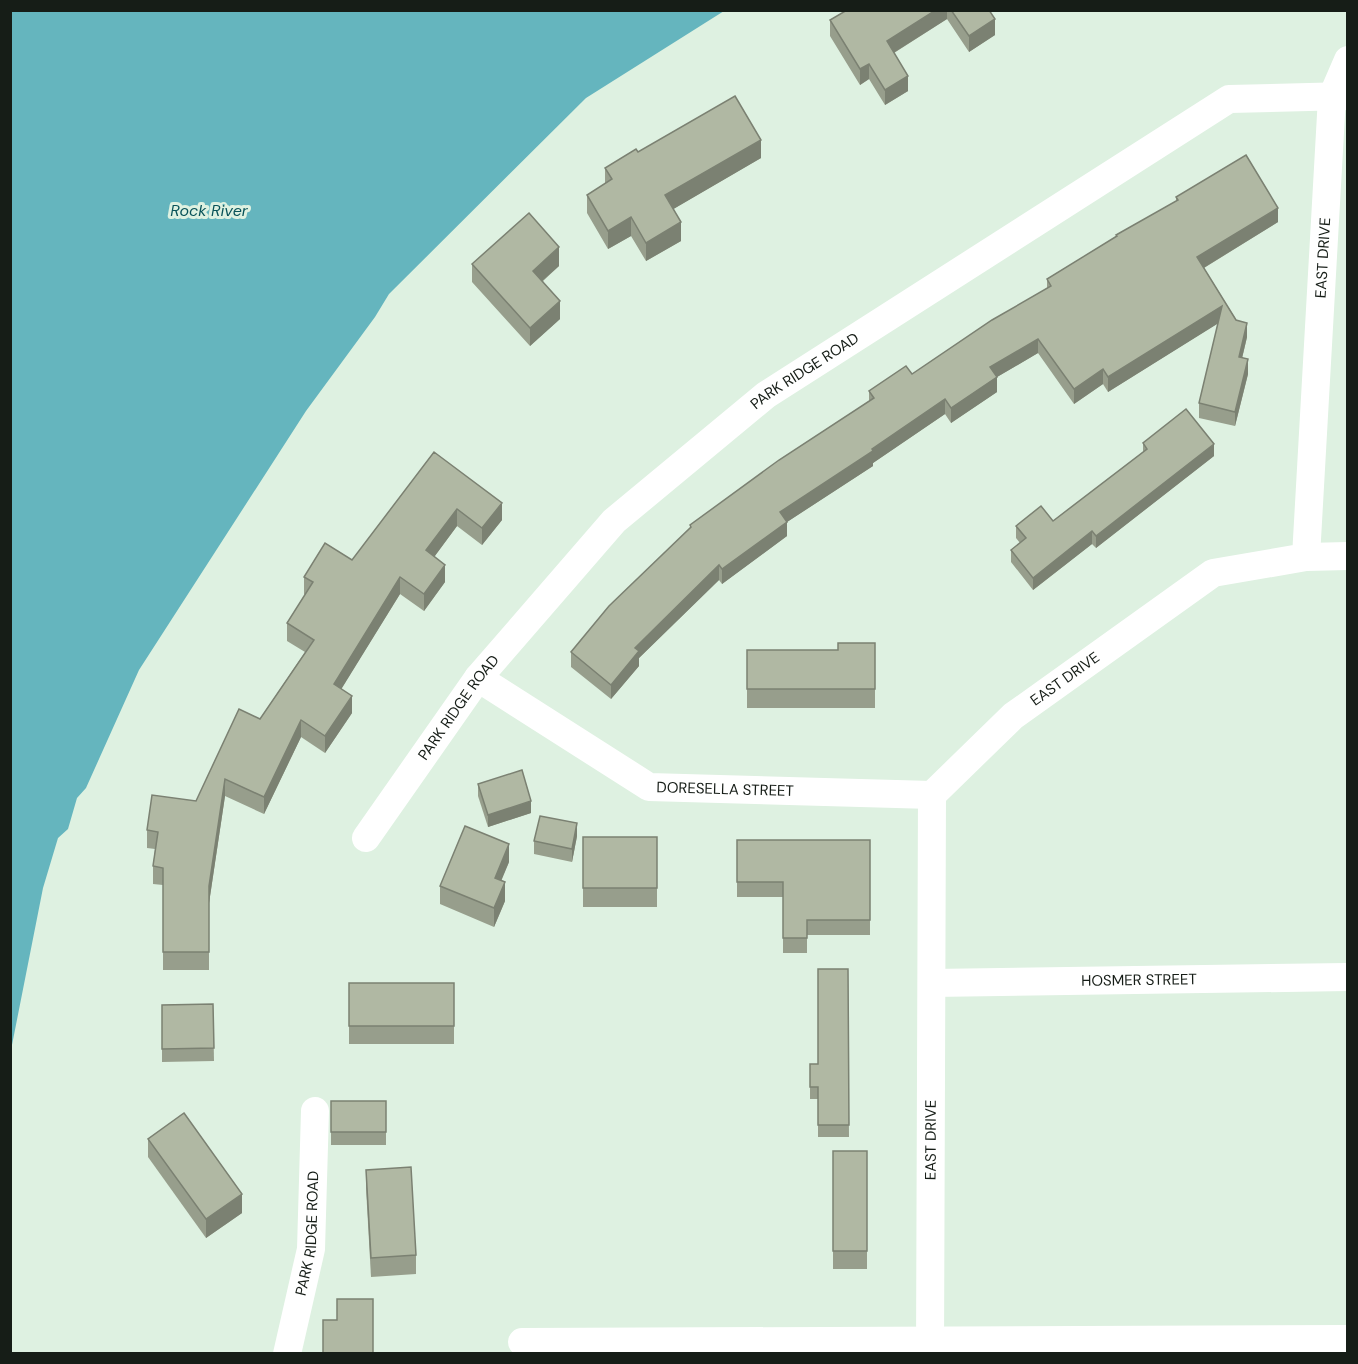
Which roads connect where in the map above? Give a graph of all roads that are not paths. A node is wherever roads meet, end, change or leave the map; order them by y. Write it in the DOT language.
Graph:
graph roads {
  1 [pos="1347,60"];
  2 [pos="1340,97"];
  3 [pos="1347,556"];
  4 [pos="1306,557"];
  5 [pos="478,678"];
  6 [pos="932,795"];
  7 [pos="366,838"];
  8 [pos="1347,977"];
  9 [pos="932,983"];
  10 [pos="315,1111"];
  11 [pos="1347,1340"];
  12 [pos="522,1342"];
  13 [pos="930,1347"];
  14 [pos="287,1353"];
  1 -- 2 [label="street"];
  2 -- 4 [label="street, EAST DRIVE"];
  2 -- 5 [label="street, PARK RIDGE ROAD"];
  3 -- 4 [label="street"];
  4 -- 6 [label="street, EAST DRIVE"];
  5 -- 6 [label="street, DORESELLA STREET"];
  5 -- 7 [label="street, PARK RIDGE ROAD"];
  6 -- 9 [label="street, EAST DRIVE"];
  8 -- 9 [label="street, HOSMER STREET"];
  9 -- 13 [label="street, EAST DRIVE"];
  10 -- 14 [label="street, PARK RIDGE ROAD"];
  11 -- 13 [label="street"];
  12 -- 13 [label="street"];
}
